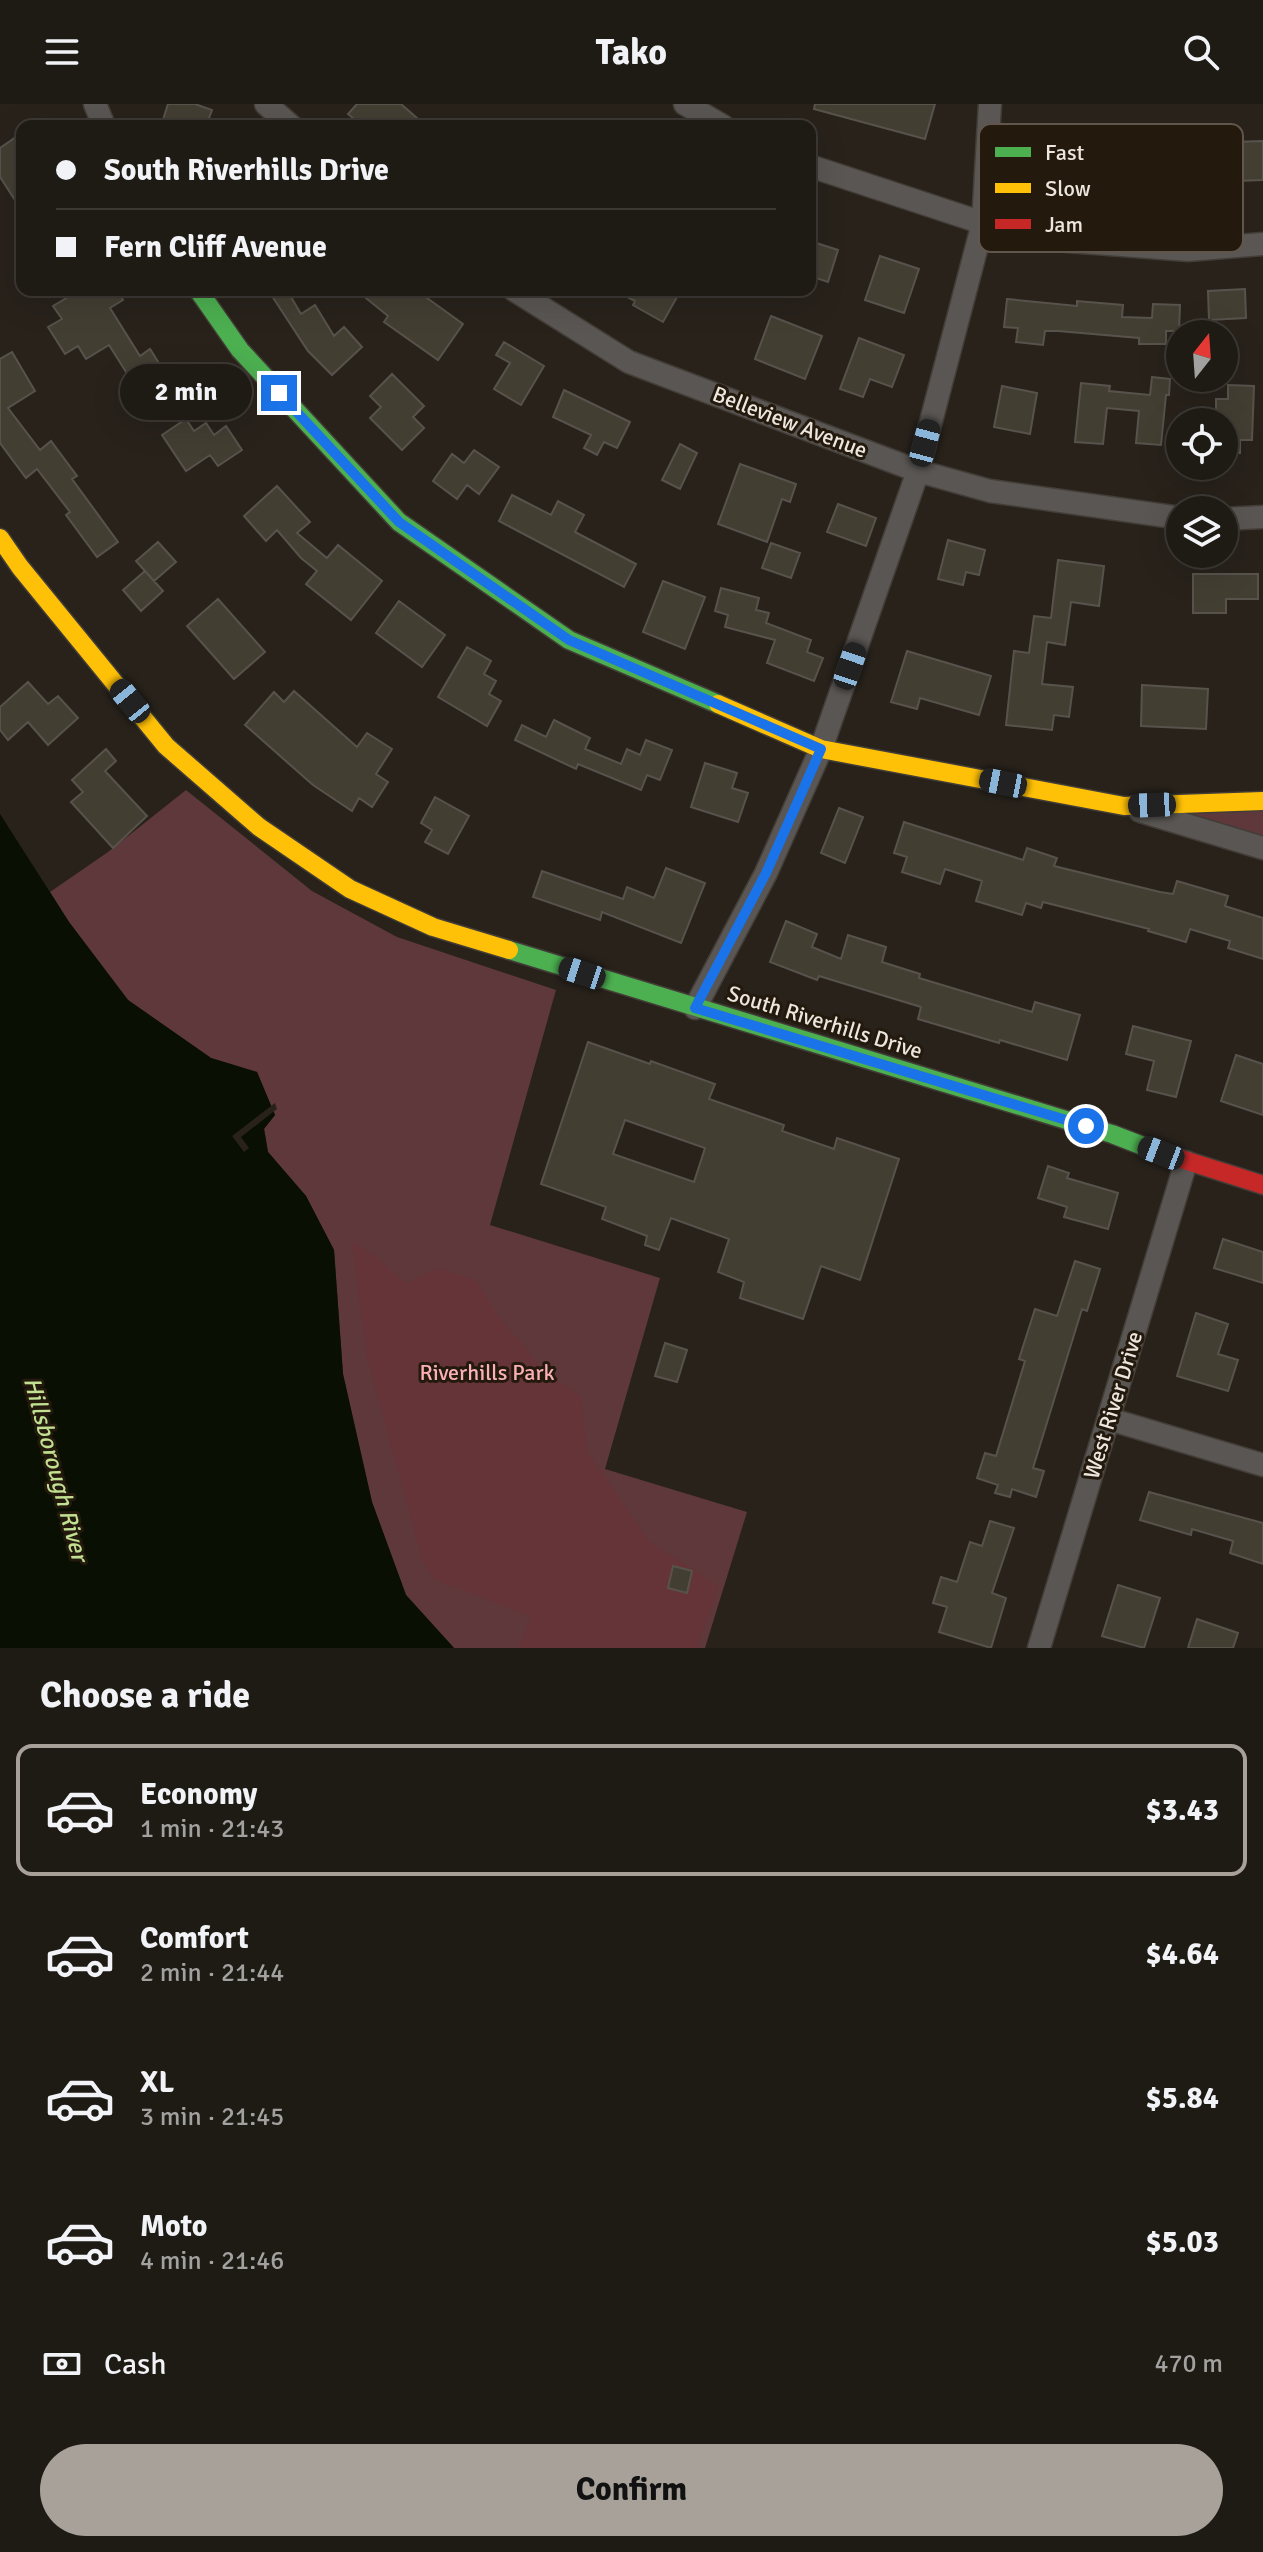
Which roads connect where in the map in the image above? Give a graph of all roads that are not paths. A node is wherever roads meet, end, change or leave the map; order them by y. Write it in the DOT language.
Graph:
graph roads {
  1 [pos="266,104"];
  2 [pos="685,104"];
  3 [pos="990,104"];
  4 [pos="284,120"];
  5 [pos="713,120"];
  6 [pos="989,124"];
  7 [pos="816,168"];
  8 [pos="979,222"];
  9 [pos="979,238"];
  10 [pos="1263,244"];
  11 [pos="1243,246"];
  12 [pos="202,296"];
  13 [pos="524,296"];
  14 [pos="918,471"];
  15 [pos="1166,516"];
  16 [pos="1263,517"];
  17 [pos="1238,518"];
  18 [pos="0,538"];
  19 [pos="821,749"];
  20 [pos="1263,801"];
  21 [pos="1124,806"];
  22 [pos="1263,848"];
  23 [pos="695,1008"];
  24 [pos="1186,1162"];
  25 [pos="1263,1185"];
  26 [pos="1109,1419"];
  27 [pos="1263,1465"];
  28 [pos="1039,1648"];
  1 -- 4 [label="street"];
  2 -- 5 [label="street"];
  3 -- 6 [label="street"];
  7 -- 8 [label="street"];
  9 -- 14 [label="street"];
  10 -- 11 [label="street"];
  12 -- 19 [label="street"];
  13 -- 14 [label="street, Belleview Avenue"];
  14 -- 15 [label="street, Belleview Avenue"];
  14 -- 19 [label="street"];
  16 -- 17 [label="street"];
  18 -- 23 [label="street, South Riverhills Drive"];
  19 -- 21 [label="street"];
  19 -- 23 [label="street"];
  20 -- 21 [label="street"];
  21 -- 22 [label="street"];
  23 -- 24 [label="street, South Riverhills Drive"];
  24 -- 25 [label="street, South Riverhills Drive"];
  24 -- 26 [label="street, West River Drive"];
  26 -- 27 [label="street"];
  26 -- 28 [label="street, West River Drive"];
}
